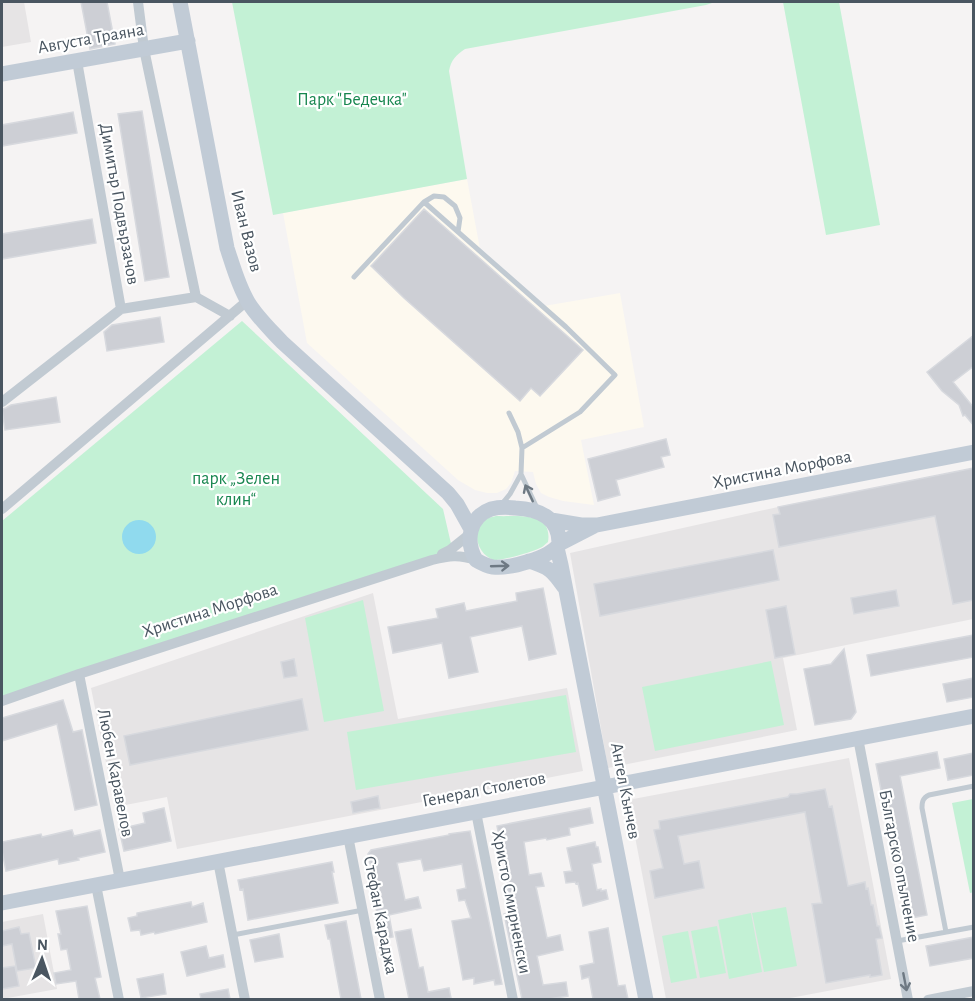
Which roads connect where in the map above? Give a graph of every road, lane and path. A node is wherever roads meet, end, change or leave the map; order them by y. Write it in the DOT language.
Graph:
graph roads {
  1 [pos="138,2"];
  2 [pos="180,2"];
  3 [pos="188,41"];
  4 [pos="144,50"];
  5 [pos="77,61"];
  6 [pos="2,74"];
  7 [pos="423,202"];
  8 [pos="458,232"];
  9 [pos="354,277"];
  10 [pos="196,297"];
  11 [pos="248,302"];
  12 [pos="121,309"];
  13 [pos="230,316"];
  14 [pos="2,402"];
  15 [pos="509,413"];
  16 [pos="522,448"];
  17 [pos="974,453"];
  18 [pos="974,459"];
  19 [pos="931,461"];
  20 [pos="521,474"];
  21 [pos="447,493"];
  22 [pos="496,508"];
  23 [pos="2,509"];
  24 [pos="545,516"];
  25 [pos="597,525"];
  26 [pos="470,532"];
  27 [pos="558,546"];
  28 [pos="476,560"];
  29 [pos="432,561"];
  30 [pos="530,561"];
  31 [pos="566,590"];
  32 [pos="79,674"];
  33 [pos="2,701"];
  34 [pos="974,716"];
  35 [pos="858,738"];
  36 [pos="974,786"];
  37 [pos="604,787"];
  38 [pos="476,812"];
  39 [pos="348,836"];
  40 [pos="218,861"];
  41 [pos="120,880"];
  42 [pos="96,885"];
  43 [pos="2,903"];
  44 [pos="363,910"];
  45 [pos="974,927"];
  46 [pos="946,932"];
  47 [pos="233,935"];
  48 [pos="897,941"];
  49 [pos="974,991"];
  50 [pos="119,999"];
  51 [pos="245,999"];
  52 [pos="380,999"];
  53 [pos="513,999"];
  54 [pos="645,999"];
  55 [pos="908,999"];
  56 [pos="928,999"];
  1 -- 4 [label="street"];
  2 -- 3 [label="street, Иван Вазов"];
  3 -- 4 [label="street, Августа Траяна"];
  3 -- 11 [label="street, Иван Вазов"];
  4 -- 5 [label="street, Августа Траяна"];
  4 -- 10 [label="street"];
  5 -- 6 [label="street, Августа Траяна"];
  5 -- 12 [label="street, Димитър Подвързачов"];
  7 -- 8 [label="lane"];
  7 -- 8 [label="lane"];
  7 -- 9 [label="lane"];
  8 -- 16 [label="lane"];
  10 -- 12 [label="street"];
  10 -- 13 [label="street"];
  11 -- 13 [label="street"];
  11 -- 21 [label="street, Иван Вазов"];
  12 -- 14 [label="street, Димитър Подвързачов"];
  13 -- 23 [label="street"];
  15 -- 16 [label="lane"];
  16 -- 20 [label="lane"];
  17 -- 19 [label="street, Христина Морфова"];
  18 -- 19 [label="street"];
  19 -- 25 [label="street, Христина Морфова"];
  20 -- 22 [label="lane"];
  24 -- 20 [label="lane, one-way"];
  21 -- 22 [label="street, Иван Вазов"];
  21 -- 26 [label="street, Иван Вазов"];
  22 -- 24 [label="street"];
  22 -- 26 [label="street"];
  24 -- 25 [label="street, Христина Морфова"];
  24 -- 27 [label="street"];
  25 -- 27 [label="street, Христина Морфова"];
  26 -- 28 [label="street"];
  26 -- 29 [label="street, Христина Морфова"];
  27 -- 30 [label="street"];
  27 -- 31 [label="street, Ангел Кънчев"];
  28 -- 29 [label="street, Христина Морфова"];
  28 -- 30 [label="street, one-way"];
  29 -- 32 [label="street, Христина Морфова"];
  30 -- 31 [label="street, Ангел Кънчев"];
  31 -- 37 [label="street, Ангел Кънчев"];
  32 -- 33 [label="street, Христина Морфова"];
  32 -- 41 [label="street, Любен Каравелов"];
  34 -- 35 [label="street, Генерал Столетов"];
  35 -- 37 [label="street, Генерал Столетов"];
  35 -- 48 [label="street, Българско опълчение"];
  36 -- 46 [label="lane"];
  37 -- 38 [label="street, Генерал Столетов"];
  37 -- 54 [label="street, Ангел Кънчев"];
  38 -- 39 [label="street, Генерал Столетов"];
  38 -- 53 [label="street, Христо Смирненски"];
  39 -- 40 [label="street, Генерал Столетов"];
  39 -- 44 [label="street, Стефан Караджа"];
  40 -- 41 [label="street, Генерал Столетов"];
  40 -- 47 [label="street"];
  41 -- 42 [label="street, Генерал Столетов"];
  42 -- 43 [label="street, Генерал Столетов"];
  42 -- 50 [label="street"];
  44 -- 47 [label="lane"];
  44 -- 52 [label="street, Стефан Караджа"];
  45 -- 46 [label="lane"];
  46 -- 48 [label="lane"];
  47 -- 51 [label="street"];
  48 -- 55 [label="street, Българско опълчение, one-way"];
  49 -- 56 [label="street"];
}
